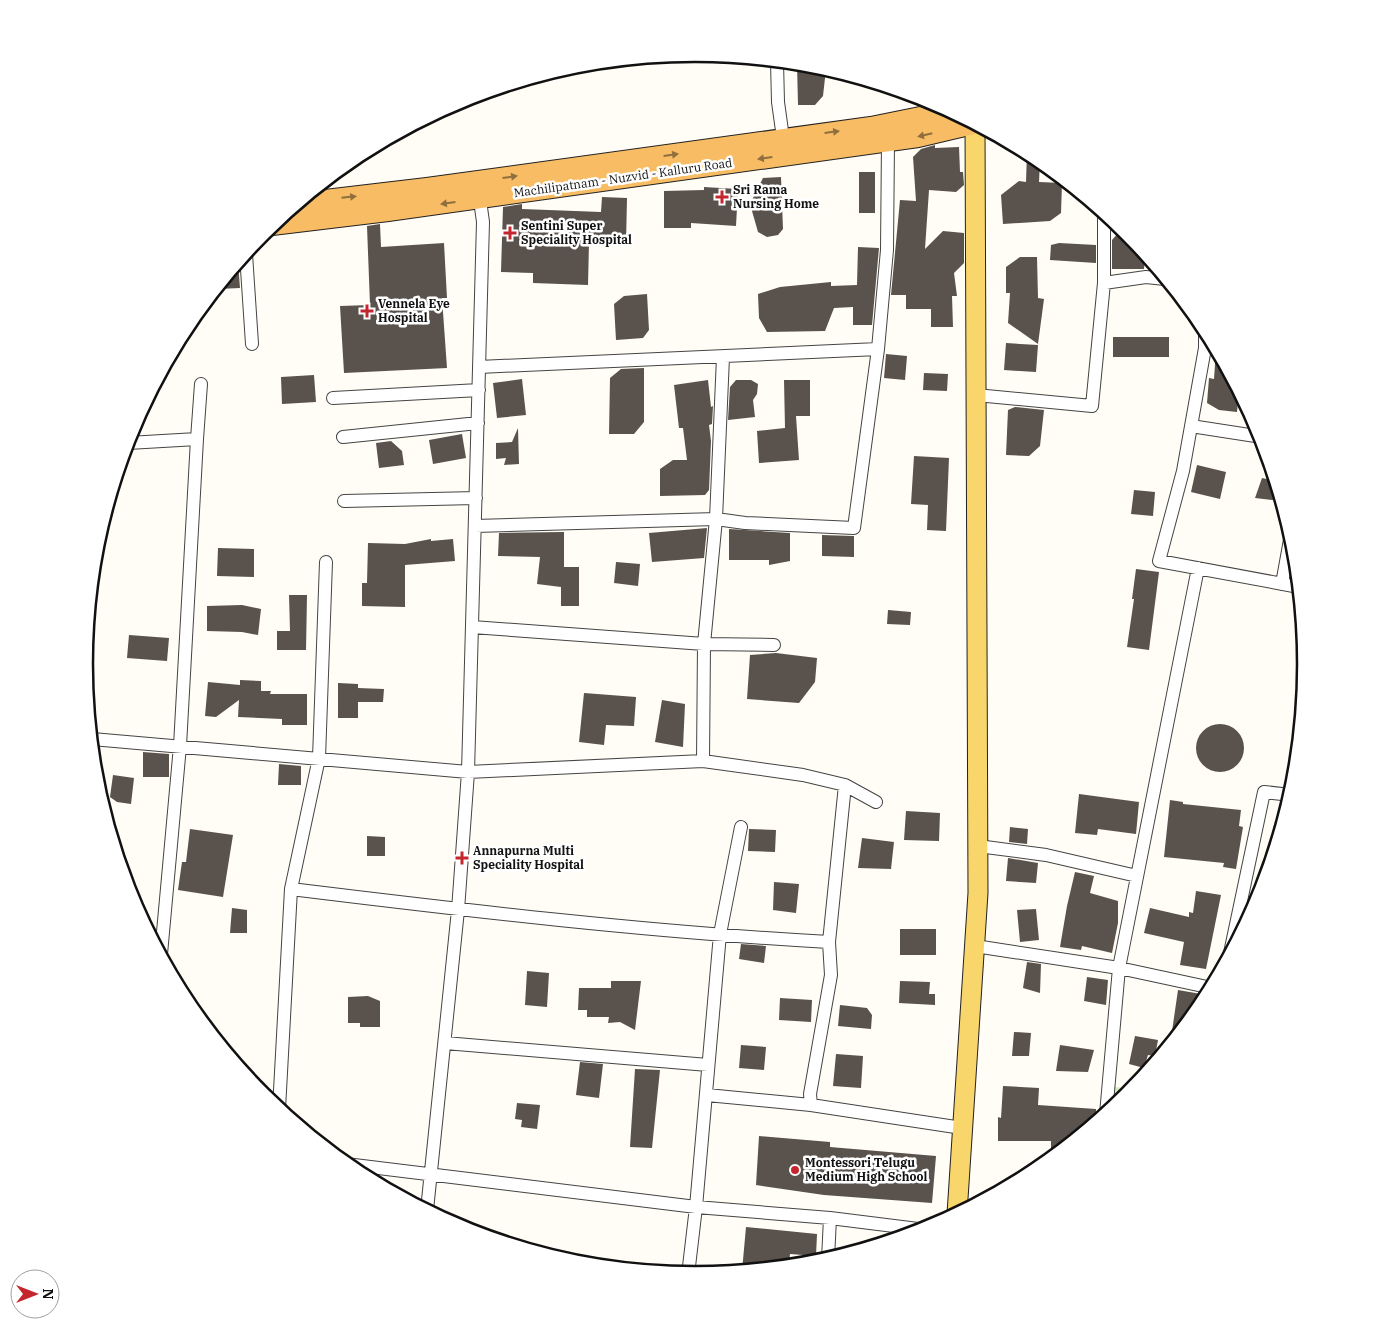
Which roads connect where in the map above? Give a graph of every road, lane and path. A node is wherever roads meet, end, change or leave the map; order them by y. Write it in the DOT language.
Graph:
graph roads {
  1 [pos="777,68"];
  2 [pos="934,112"];
  3 [pos="964,126"];
  4 [pos="974,131"];
  5 [pos="783,138"];
  6 [pos="888,141"];
  7 [pos="479,190"];
  8 [pos="311,202"];
  9 [pos="288,222"];
  10 [pos="1104,223"];
  11 [pos="247,264"];
  12 [pos="1156,278"];
  13 [pos="1104,283"];
  14 [pos="252,344"];
  15 [pos="1205,345"];
  16 [pos="878,349"];
  17 [pos="723,357"];
  18 [pos="478,367"];
  19 [pos="201,384"];
  20 [pos="480,390"];
  21 [pos="976,395"];
  22 [pos="333,398"];
  23 [pos="478,423"];
  24 [pos="1191,426"];
  25 [pos="1253,436"];
  26 [pos="343,437"];
  27 [pos="197,439"];
  28 [pos="136,443"];
  29 [pos="476,498"];
  30 [pos="344,501"];
  31 [pos="716,518"];
  32 [pos="475,526"];
  33 [pos="1287,555"];
  34 [pos="326,562"];
  35 [pos="1198,568"];
  36 [pos="1282,584"];
  37 [pos="1292,586"];
  38 [pos="472,627"];
  39 [pos="704,644"];
  40 [pos="774,645"];
  41 [pos="99,740"];
  42 [pos="180,746"];
  43 [pos="319,758"];
  44 [pos="703,760"];
  45 [pos="468,772"];
  46 [pos="845,785"];
  47 [pos="1283,794"];
  48 [pos="876,802"];
  49 [pos="741,827"];
  50 [pos="978,846"];
  51 [pos="1136,876"];
  52 [pos="291,889"];
  53 [pos="458,910"];
  54 [pos="1234,932"];
  55 [pos="720,934"];
  56 [pos="162,942"];
  57 [pos="829,942"];
  58 [pos="975,946"];
  59 [pos="1119,968"];
  60 [pos="1204,986"];
  61 [pos="445,1043"];
  62 [pos="708,1065"];
  63 [pos="707,1095"];
  64 [pos="280,1099"];
  65 [pos="1107,1103"];
  66 [pos="811,1105"];
  67 [pos="962,1128"];
  68 [pos="363,1166"];
  69 [pos="430,1175"];
  70 [pos="428,1204"];
  71 [pos="957,1206"];
  72 [pos="696,1207"];
  73 [pos="830,1218"];
  74 [pos="908,1228"];
  75 [pos="828,1251"];
  76 [pos="689,1266"];
  1 -- 5 [label="street"];
  5 -- 2 [label="highway, Machilipatnam - Nuzvid - Kalluru Road, one-way"];
  3 -- 6 [label="highway, Machilipatnam - Nuzvid - Kalluru Road, one-way"];
  4 -- 21 [label="main road"];
  7 -- 5 [label="highway, Machilipatnam - Nuzvid - Kalluru Road, one-way"];
  6 -- 7 [label="highway, Machilipatnam - Nuzvid - Kalluru Road, one-way"];
  6 -- 16 [label="street"];
  8 -- 7 [label="highway, Machilipatnam - Nuzvid - Kalluru Road, one-way"];
  7 -- 9 [label="highway, Machilipatnam - Nuzvid - Kalluru Road, one-way"];
  7 -- 18 [label="street"];
  10 -- 13 [label="street"];
  11 -- 14 [label="street"];
  12 -- 13 [label="street"];
  13 -- 21 [label="street"];
  15 -- 24 [label="street"];
  16 -- 17 [label="street"];
  16 -- 31 [label="street"];
  17 -- 18 [label="street"];
  17 -- 31 [label="street"];
  18 -- 20 [label="street"];
  19 -- 27 [label="street"];
  20 -- 22 [label="street"];
  20 -- 23 [label="street"];
  21 -- 50 [label="main road"];
  23 -- 26 [label="street"];
  23 -- 29 [label="street"];
  24 -- 25 [label="street"];
  24 -- 35 [label="street"];
  27 -- 28 [label="street"];
  27 -- 42 [label="street"];
  29 -- 30 [label="street"];
  29 -- 32 [label="street"];
  31 -- 32 [label="street"];
  31 -- 39 [label="street"];
  32 -- 38 [label="street"];
  33 -- 36 [label="street"];
  34 -- 43 [label="street"];
  35 -- 36 [label="street"];
  35 -- 51 [label="street"];
  36 -- 37 [label="street"];
  38 -- 39 [label="street"];
  38 -- 45 [label="street"];
  39 -- 40 [label="street"];
  39 -- 44 [label="street"];
  41 -- 42 [label="street"];
  42 -- 43 [label="street"];
  42 -- 56 [label="street"];
  43 -- 45 [label="street"];
  43 -- 52 [label="street"];
  44 -- 45 [label="street"];
  44 -- 46 [label="street"];
  45 -- 53 [label="street"];
  46 -- 48 [label="street"];
  46 -- 57 [label="street"];
  47 -- 54 [label="street"];
  49 -- 55 [label="street"];
  50 -- 51 [label="street"];
  50 -- 58 [label="main road"];
  51 -- 59 [label="street"];
  52 -- 53 [label="street"];
  52 -- 64 [label="street"];
  53 -- 55 [label="street"];
  53 -- 61 [label="street"];
  55 -- 57 [label="street"];
  55 -- 62 [label="street"];
  57 -- 66 [label="street"];
  58 -- 59 [label="street"];
  58 -- 67 [label="main road"];
  59 -- 60 [label="street"];
  59 -- 65 [label="street"];
  61 -- 62 [label="street"];
  61 -- 69 [label="street"];
  62 -- 63 [label="street"];
  63 -- 66 [label="street"];
  63 -- 72 [label="street"];
  66 -- 67 [label="street"];
  67 -- 71 [label="main road"];
  68 -- 69 [label="street"];
  69 -- 70 [label="street"];
  69 -- 72 [label="street"];
  72 -- 73 [label="street"];
  72 -- 76 [label="street"];
  73 -- 74 [label="street"];
  73 -- 75 [label="street"];
}
